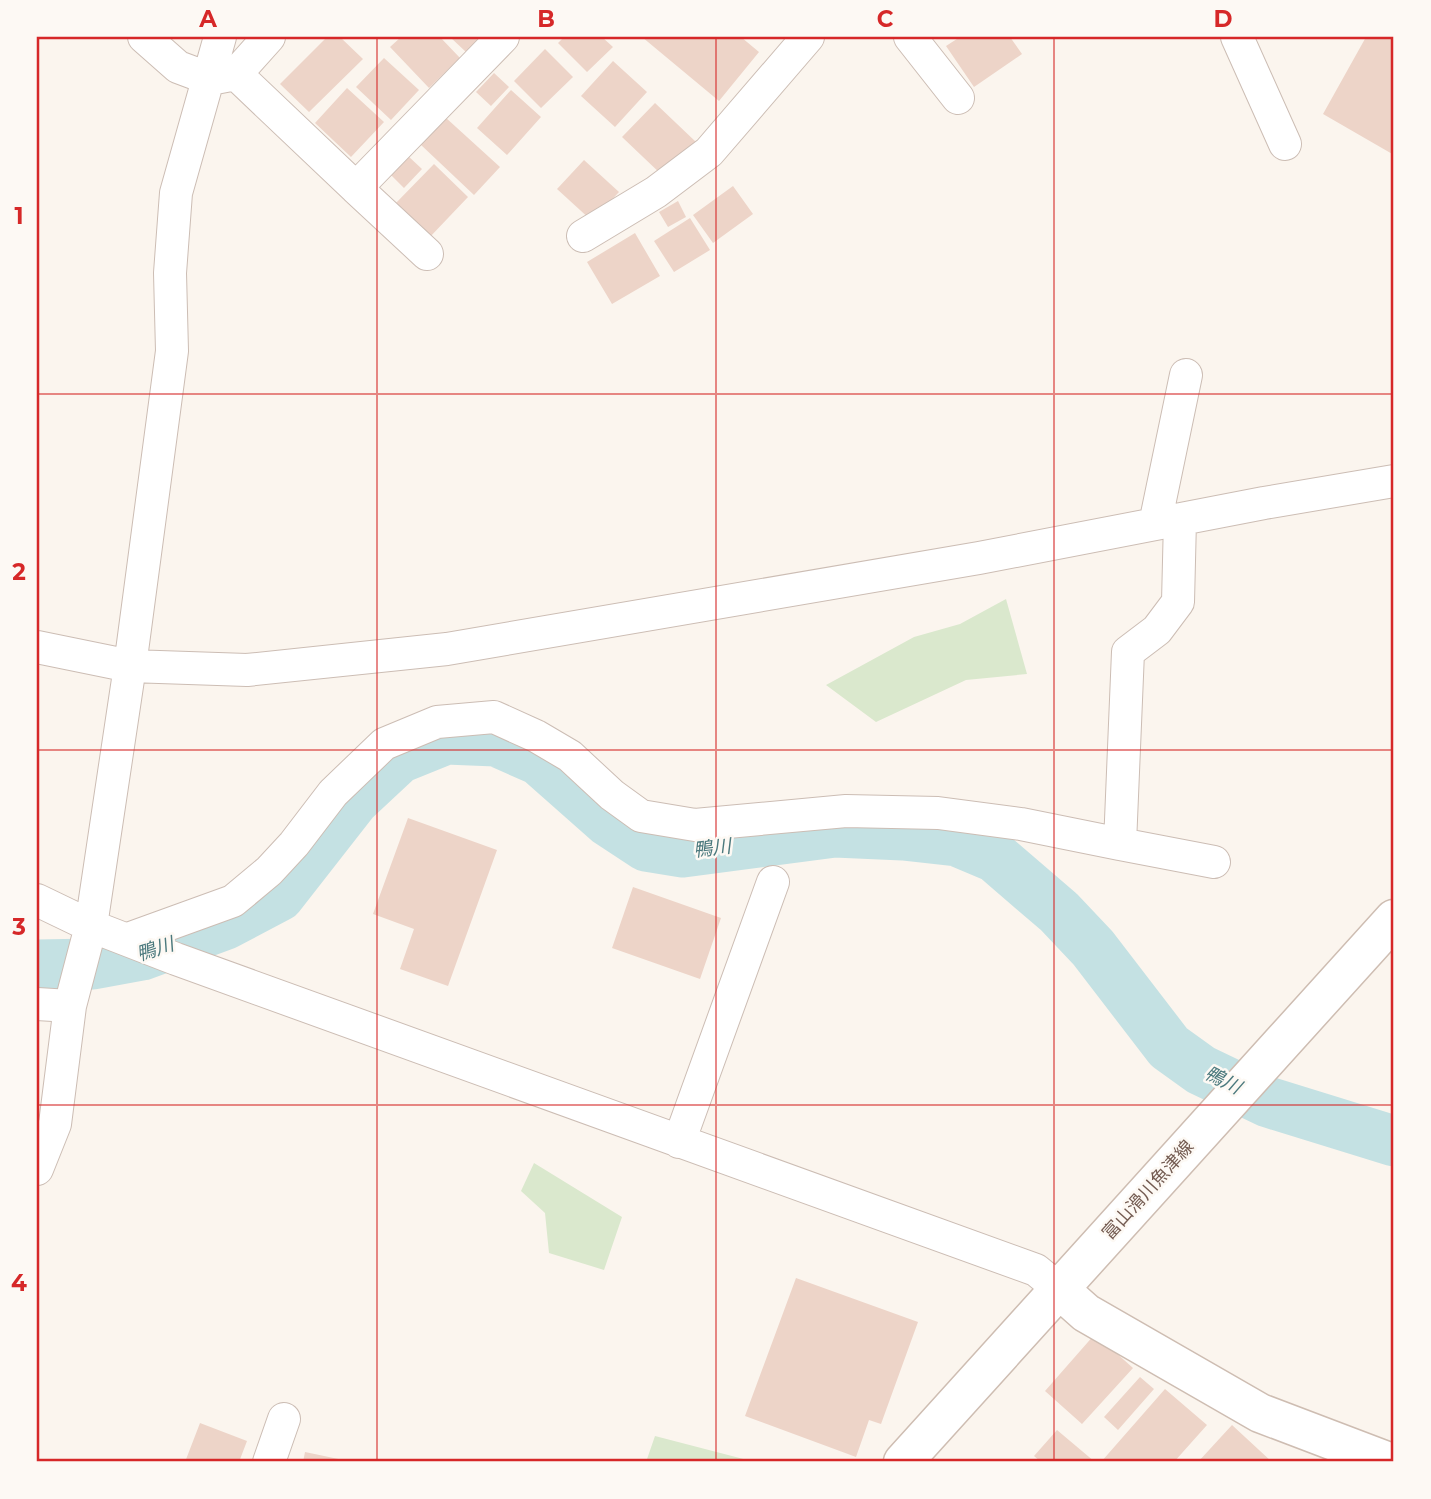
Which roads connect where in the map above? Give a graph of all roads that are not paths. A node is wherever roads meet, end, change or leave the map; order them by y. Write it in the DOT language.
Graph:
graph roads {
  1 [pos="144,37"];
  2 [pos="220,37"];
  3 [pos="269,37"];
  4 [pos="503,37"];
  5 [pos="808,37"];
  6 [pos="909,37"];
  7 [pos="1237,37"];
  8 [pos="223,77"];
  9 [pos="958,98"];
  10 [pos="1285,144"];
  11 [pos="356,188"];
  12 [pos="583,236"];
  13 [pos="427,254"];
  14 [pos="1186,375"];
  15 [pos="1394,481"];
  16 [pos="1168,522"];
  17 [pos="37,648"];
  18 [pos="130,666"];
  19 [pos="1120,844"];
  20 [pos="1214,862"];
  21 [pos="773,882"];
  22 [pos="37,900"];
  23 [pos="1394,919"];
  24 [pos="88,940"];
  25 [pos="133,941"];
  26 [pos="72,1000"];
  27 [pos="37,1004"];
  28 [pos="679,1142"];
  29 [pos="37,1169"];
  30 [pos="1059,1289"];
  31 [pos="284,1419"];
  32 [pos="269,1462"];
  33 [pos="903,1462"];
  34 [pos="1389,1462"];
  1 -- 8 [label="street"];
  2 -- 8 [label="street"];
  3 -- 8 [label="street"];
  4 -- 11 [label="street"];
  5 -- 12 [label="street"];
  6 -- 9 [label="street"];
  7 -- 10 [label="street"];
  8 -- 11 [label="street"];
  8 -- 18 [label="street"];
  11 -- 13 [label="street"];
  14 -- 16 [label="street"];
  15 -- 16 [label="street"];
  16 -- 18 [label="street"];
  16 -- 19 [label="street"];
  17 -- 18 [label="street"];
  18 -- 24 [label="street"];
  19 -- 20 [label="street"];
  19 -- 25 [label="street"];
  21 -- 28 [label="street"];
  22 -- 24 [label="street"];
  23 -- 30 [label="main road, 富山滑川魚津線"];
  24 -- 25 [label="street"];
  24 -- 26 [label="street"];
  25 -- 28 [label="street"];
  26 -- 27 [label="street"];
  26 -- 29 [label="street"];
  28 -- 30 [label="street"];
  30 -- 33 [label="main road, 富山滑川魚津線"];
  30 -- 34 [label="main road"];
  31 -- 32 [label="street"];
}
